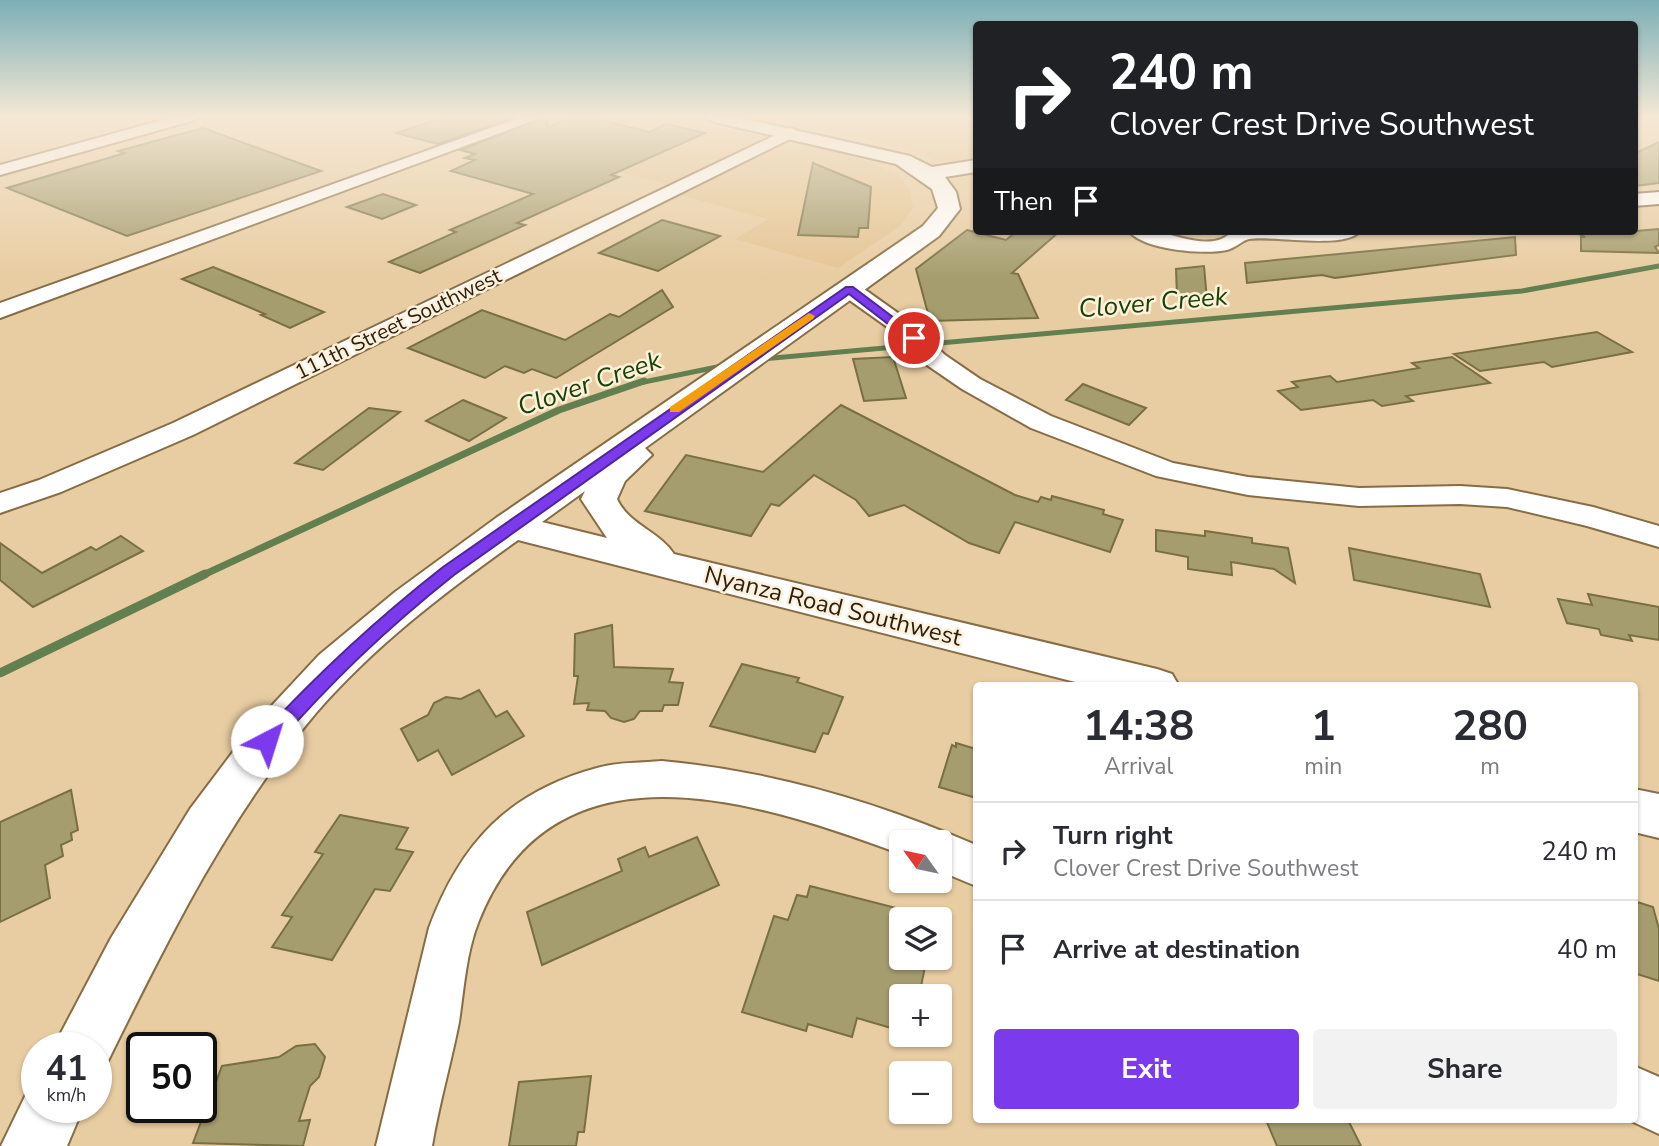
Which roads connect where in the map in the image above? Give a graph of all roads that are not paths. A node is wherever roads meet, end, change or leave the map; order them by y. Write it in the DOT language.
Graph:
graph roads {
  1 [pos="388,170"];
  2 [pos="713,170"];
  3 [pos="922,170"];
  4 [pos="950,170"];
  5 [pos="929,174"];
  6 [pos="1659,198"];
  7 [pos="1638,200"];
  8 [pos="1148,235"];
  9 [pos="1239,235"];
  10 [pos="1286,235"];
  11 [pos="1311,235"];
  12 [pos="849,289"];
  13 [pos="0,312"];
  14 [pos="690,398"];
  15 [pos="0,503"];
  16 [pos="509,526"];
  17 [pos="1659,537"];
  18 [pos="674,567"];
  19 [pos="1141,682"];
  20 [pos="1638,811"];
  21 [pos="1659,816"];
  22 [pos="889,831"];
  23 [pos="952,855"];
  24 [pos="973,865"];
  25 [pos="92,1032"];
  26 [pos="1638,1095"];
  27 [pos="1659,1107"];
  28 [pos="44,1123"];
  29 [pos="33,1146"];
  30 [pos="404,1146"];
  1 -- 13 [label="street"];
  2 -- 15 [label="street, 111th Street Southwest"];
  3 -- 5 [label="main road"];
  4 -- 5 [label="main road"];
  5 -- 12 [label="main road"];
  6 -- 7 [label="street"];
  8 -- 9 [label="street"];
  10 -- 11 [label="street"];
  12 -- 14 [label="main road"];
  12 -- 17 [label="street"];
  14 -- 16 [label="main road"];
  14 -- 18 [label="main road"];
  16 -- 18 [label="main road, Nyanza Road Southwest"];
  16 -- 25 [label="main road"];
  18 -- 19 [label="main road, Nyanza Road Southwest"];
  20 -- 21 [label="main road"];
  22 -- 30 [label="street"];
  23 -- 24 [label="street"];
  26 -- 27 [label="street"];
  28 -- 29 [label="main road"];
}
